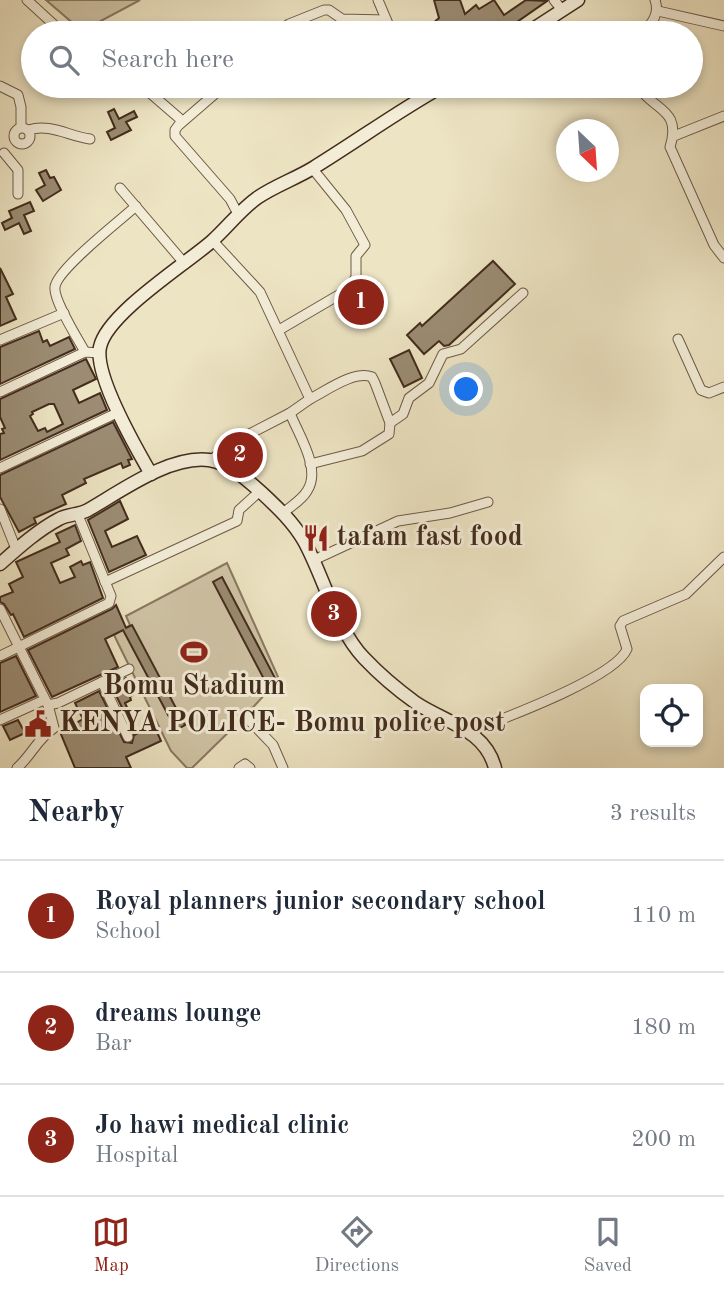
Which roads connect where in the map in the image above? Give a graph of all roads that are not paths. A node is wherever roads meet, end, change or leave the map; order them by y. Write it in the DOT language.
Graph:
graph roads {
  1 [pos="27,0"];
  2 [pos="378,0"];
  3 [pos="578,0"];
  4 [pos="655,0"];
  5 [pos="558,5"];
  6 [pos="658,11"];
  7 [pos="386,20"];
  8 [pos="50,21"];
  9 [pos="296,21"];
  10 [pos="540,21"];
  11 [pos="653,21"];
  12 [pos="702,21"];
  13 [pos="703,21"];
  14 [pos="724,26"];
  15 [pos="0,86"];
  16 [pos="156,98"];
  17 [pos="210,98"];
  18 [pos="411,98"];
  19 [pos="648,98"];
  20 [pos="724,116"];
  21 [pos="180,124"];
  22 [pos="25,129"];
  23 [pos="674,136"];
  24 [pos="90,139"];
  25 [pos="2,155"];
  26 [pos="312,169"];
  27 [pos="120,188"];
  28 [pos="18,194"];
  29 [pos="136,206"];
  30 [pos="239,214"];
  31 [pos="213,240"];
  32 [pos="724,257"];
  33 [pos="185,264"];
  34 [pos="523,293"];
  35 [pos="64,313"];
  36 [pos="279,330"];
  37 [pos="678,339"];
  38 [pos="0,340"];
  39 [pos="85,352"];
  40 [pos="99,353"];
  41 [pos="724,387"];
  42 [pos="0,392"];
  43 [pos="310,399"];
  44 [pos="119,412"];
  45 [pos="290,414"];
  46 [pos="390,423"];
  47 [pos="211,460"];
  48 [pos="310,464"];
  49 [pos="0,468"];
  50 [pos="151,474"];
  51 [pos="260,491"];
  52 [pos="488,502"];
  53 [pos="0,509"];
  54 [pos="283,513"];
  55 [pos="78,516"];
  56 [pos="16,549"];
  57 [pos="724,557"];
  58 [pos="314,560"];
  59 [pos="0,564"];
  60 [pos="105,582"];
  61 [pos="0,609"];
  62 [pos="19,648"];
  63 [pos="0,656"];
  64 [pos="129,668"];
  65 [pos="102,681"];
  66 [pos="46,702"];
  67 [pos="245,716"];
  68 [pos="0,720"];
  69 [pos="471,731"];
  70 [pos="128,737"];
  71 [pos="282,767"];
  72 [pos="17,768"];
  73 [pos="239,768"];
  74 [pos="250,768"];
  75 [pos="495,768"];
  1 -- 8 [label="street"];
  2 -- 7 [label="street"];
  3 -- 5 [label="street"];
  4 -- 6 [label="street"];
  5 -- 10 [label="street"];
  6 -- 11 [label="street"];
  6 -- 12 [label="street"];
  7 -- 9 [label="street"];
  13 -- 14 [label="street"];
  15 -- 22 [label="street"];
  16 -- 21 [label="street"];
  17 -- 21 [label="street"];
  18 -- 26 [label="street"];
  19 -- 23 [label="street"];
  20 -- 23 [label="street"];
  21 -- 30 [label="street"];
  22 -- 24 [label="street"];
  22 -- 25 [label="street"];
  23 -- 32 [label="street"];
  25 -- 28 [label="street"];
  26 -- 30 [label="street"];
  26 -- 36 [label="street"];
  27 -- 29 [label="street"];
  29 -- 33 [label="street"];
  29 -- 35 [label="street"];
  30 -- 31 [label="street"];
  31 -- 33 [label="street"];
  31 -- 36 [label="street"];
  33 -- 40 [label="street"];
  34 -- 46 [label="street"];
  35 -- 38 [label="street"];
  35 -- 39 [label="street"];
  36 -- 43 [label="street"];
  37 -- 41 [label="street"];
  39 -- 40 [label="street"];
  39 -- 42 [label="street"];
  40 -- 44 [label="street"];
  43 -- 45 [label="street"];
  43 -- 46 [label="street"];
  44 -- 49 [label="street"];
  44 -- 50 [label="street"];
  45 -- 47 [label="street"];
  45 -- 48 [label="street"];
  46 -- 48 [label="street"];
  47 -- 50 [label="street"];
  47 -- 51 [label="street"];
  48 -- 54 [label="street"];
  50 -- 55 [label="street"];
  51 -- 54 [label="street"];
  51 -- 60 [label="street"];
  52 -- 58 [label="street"];
  53 -- 56 [label="street"];
  54 -- 58 [label="street"];
  55 -- 56 [label="street"];
  55 -- 60 [label="street"];
  56 -- 59 [label="street"];
  57 -- 69 [label="street"];
  58 -- 69 [label="street"];
  60 -- 62 [label="street"];
  61 -- 62 [label="street"];
  62 -- 63 [label="street"];
  62 -- 66 [label="street"];
  64 -- 65 [label="street"];
  65 -- 66 [label="street"];
  65 -- 70 [label="street"];
  66 -- 68 [label="street"];
  66 -- 72 [label="street"];
  67 -- 71 [label="street"];
  69 -- 75 [label="street"];
  73 -- 74 [label="street"];
}
